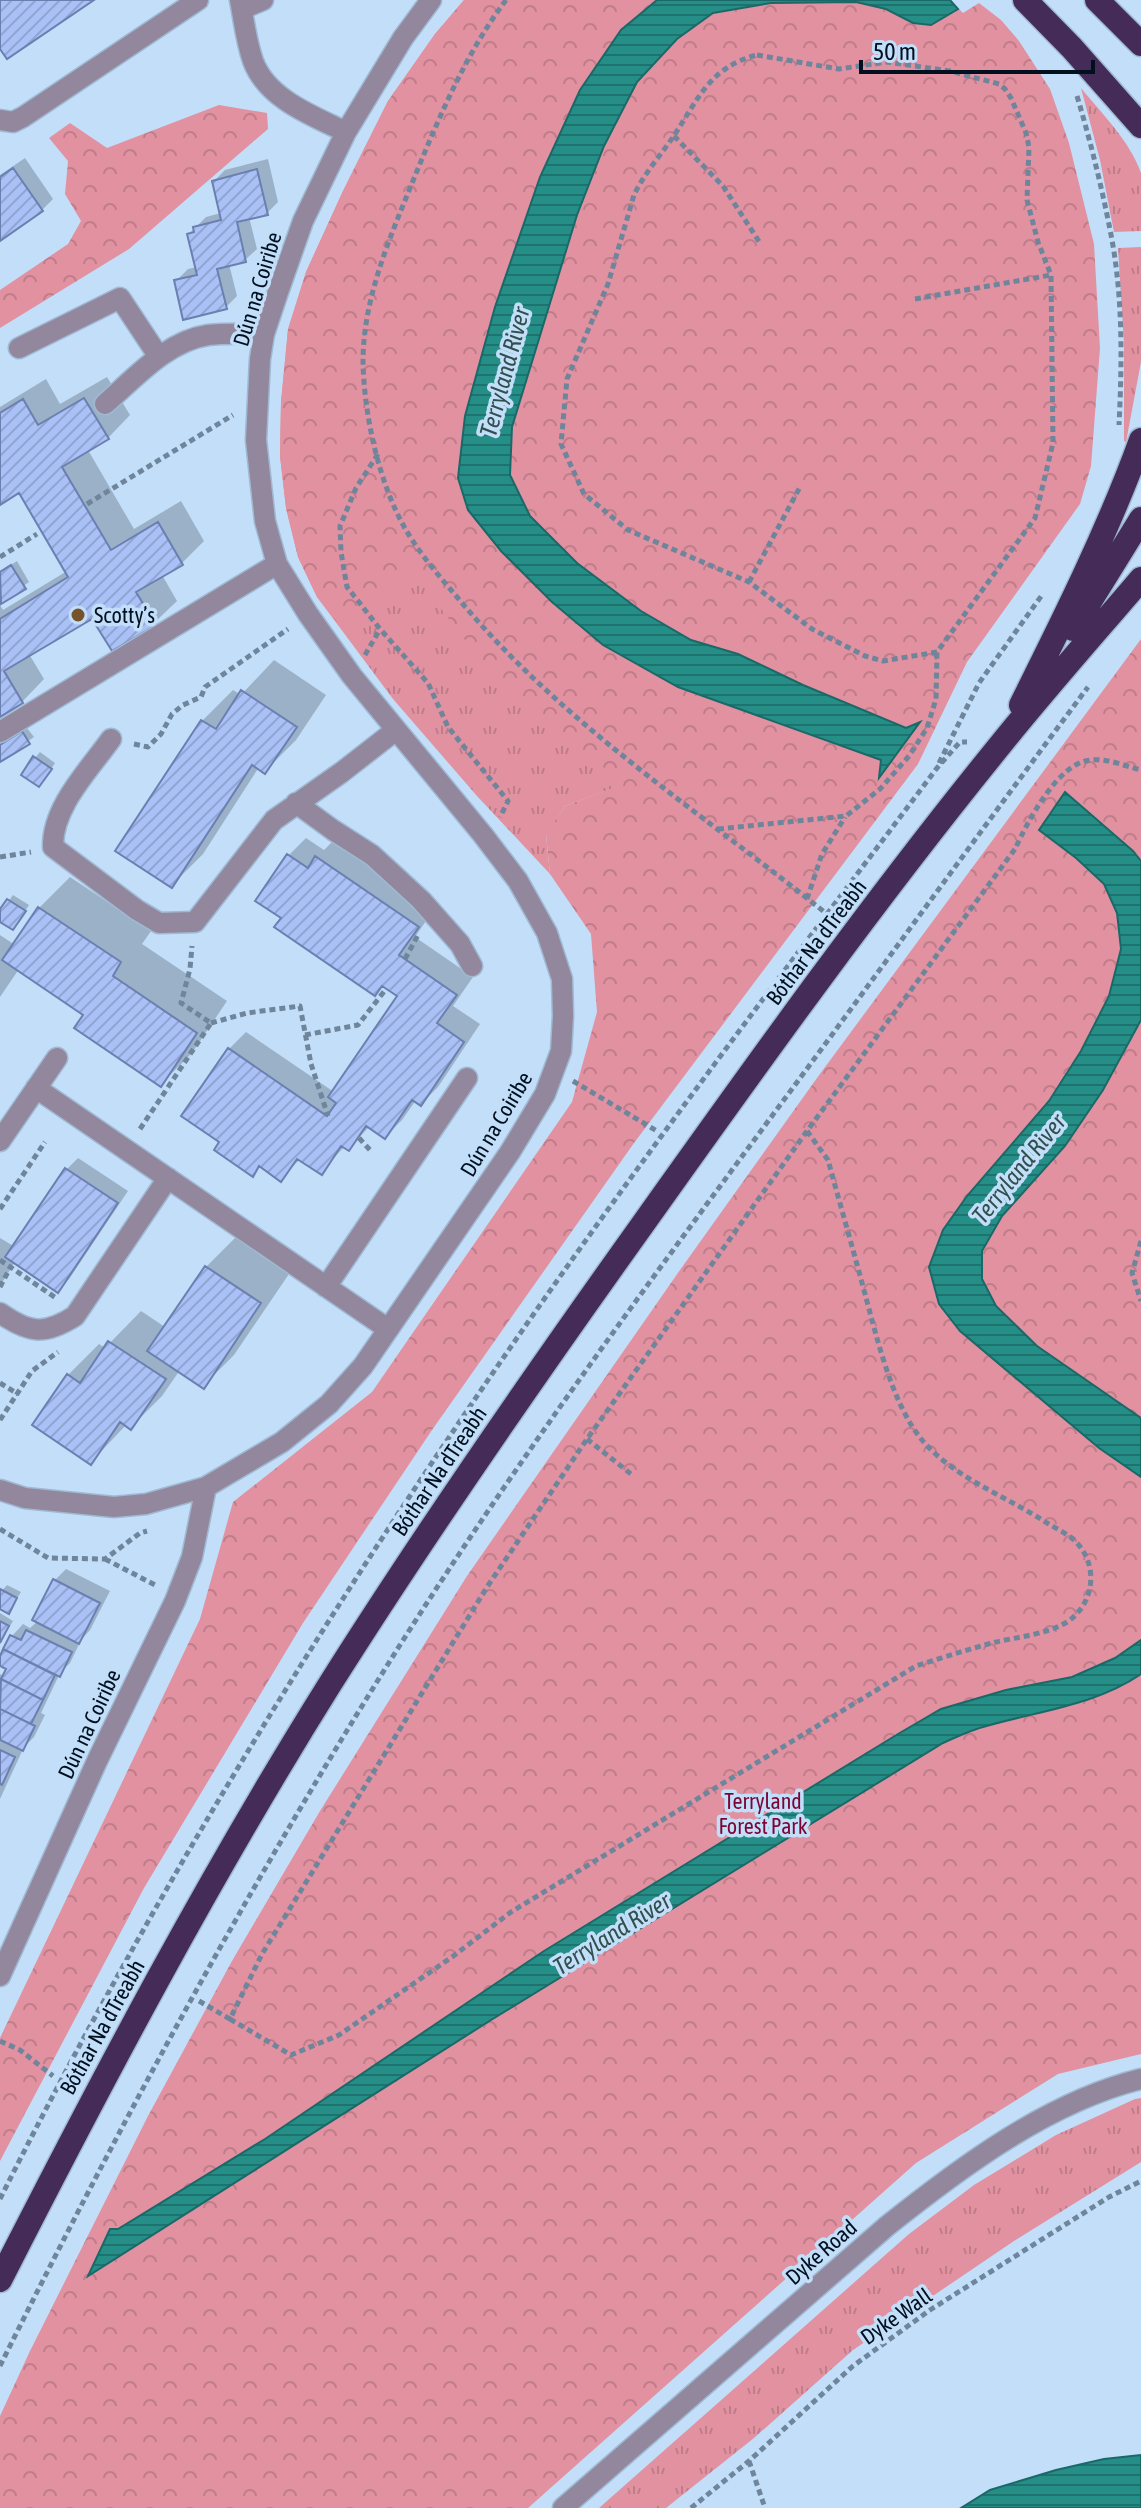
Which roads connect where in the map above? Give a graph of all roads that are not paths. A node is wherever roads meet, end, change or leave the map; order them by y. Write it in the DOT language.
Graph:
graph roads {
  1 [pos="198,0"];
  2 [pos="263,0"];
  3 [pos="431,0"];
  4 [pos="1025,0"];
  5 [pos="1097,0"];
  6 [pos="241,5"];
  7 [pos="1141,44"];
  8 [pos="0,120"];
  9 [pos="1139,126"];
  10 [pos="346,132"];
  11 [pos="264,334"];
  12 [pos="19,348"];
  13 [pos="159,357"];
  14 [pos="105,404"];
  15 [pos="1130,436"];
  16 [pos="1141,519"];
  17 [pos="277,564"];
  18 [pos="1141,579"];
  19 [pos="396,730"];
  20 [pos="0,732"];
  21 [pos="111,739"];
  22 [pos="1002,743"];
  23 [pos="296,803"];
  24 [pos="472,966"];
  25 [pos="57,1058"];
  26 [pos="467,1078"];
  27 [pos="36,1088"];
  28 [pos="0,1141"];
  29 [pos="168,1178"];
  30 [pos="326,1287"];
  31 [pos="0,1313"];
  32 [pos="388,1329"];
  33 [pos="206,1487"];
  34 [pos="0,1490"];
  35 [pos="0,1976"];
  36 [pos="1141,2079"];
  37 [pos="0,2280"];
  38 [pos="563,2508"];
  1 -- 8 [label="street"];
  2 -- 6 [label="street"];
  3 -- 10 [label="street, Dún na Coiribe"];
  4 -- 9 [label="highway"];
  5 -- 7 [label="highway"];
  6 -- 10 [label="street"];
  10 -- 11 [label="street, Dún na Coiribe"];
  11 -- 13 [label="street"];
  11 -- 17 [label="street, Dún na Coiribe"];
  12 -- 13 [label="street"];
  13 -- 14 [label="street"];
  15 -- 22 [label="highway"];
  16 -- 22 [label="highway, Bóthar Na dTreabh"];
  17 -- 19 [label="street, Dún na Coiribe"];
  17 -- 20 [label="street"];
  18 -- 22 [label="highway, Bóthar Na dTreabh"];
  19 -- 23 [label="street"];
  19 -- 32 [label="street, Dún na Coiribe"];
  21 -- 23 [label="street"];
  22 -- 37 [label="highway, Bóthar Na dTreabh"];
  23 -- 24 [label="street"];
  25 -- 27 [label="street"];
  26 -- 30 [label="street"];
  27 -- 28 [label="street"];
  27 -- 29 [label="street"];
  29 -- 30 [label="street"];
  29 -- 31 [label="street"];
  30 -- 32 [label="street"];
  32 -- 33 [label="street, Dún na Coiribe"];
  33 -- 34 [label="street, Dún na Coiribe"];
  33 -- 35 [label="street, Dún na Coiribe"];
  36 -- 38 [label="street, Dyke Road"];
}
